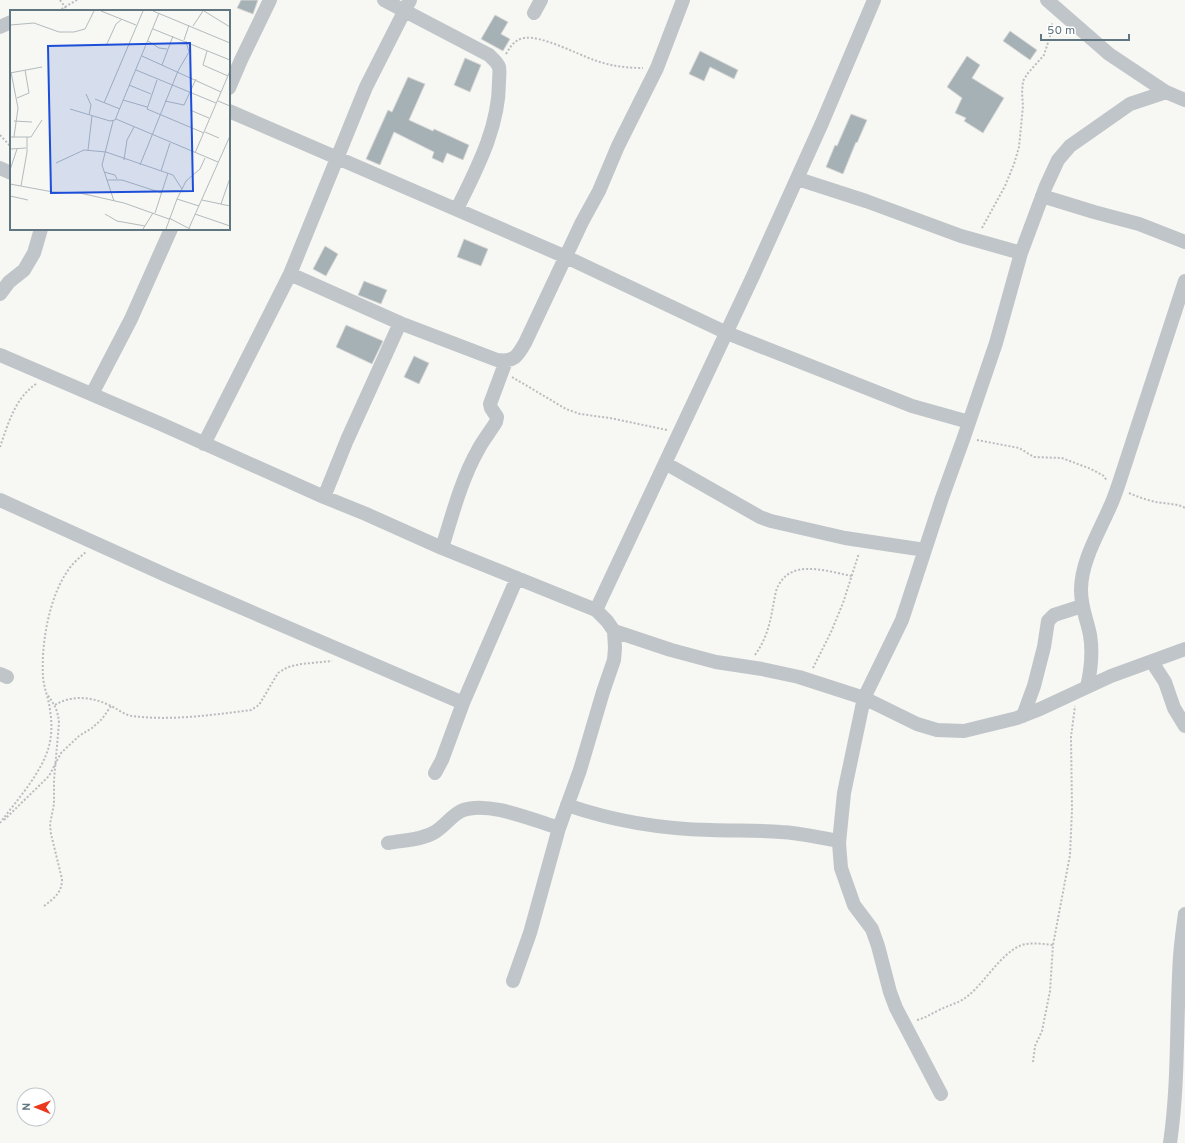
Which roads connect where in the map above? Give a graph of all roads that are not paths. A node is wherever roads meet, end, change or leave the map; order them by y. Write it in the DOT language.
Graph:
graph roads {
  1 [pos="270,0"];
  2 [pos="384,0"];
  3 [pos="541,0"];
  4 [pos="683,0"];
  5 [pos="874,0"];
  6 [pos="1050,4"];
  7 [pos="407,5"];
  8 [pos="534,14"];
  9 [pos="10,22"];
  10 [pos="0,27"];
  11 [pos="230,86"];
  12 [pos="1166,92"];
  13 [pos="1185,100"];
  14 [pos="230,111"];
  15 [pos="336,158"];
  16 [pos="0,168"];
  17 [pos="10,173"];
  18 [pos="798,179"];
  19 [pos="1042,196"];
  20 [pos="457,209"];
  21 [pos="41,230"];
  22 [pos="171,230"];
  23 [pos="1185,242"];
  24 [pos="1021,253"];
  25 [pos="566,256"];
  26 [pos="290,274"];
  27 [pos="1185,281"];
  28 [pos="0,294"];
  29 [pos="400,323"];
  30 [pos="727,333"];
  31 [pos="0,355"];
  32 [pos="504,366"];
  33 [pos="92,394"];
  34 [pos="969,422"];
  35 [pos="204,444"];
  36 [pos="666,463"];
  37 [pos="324,497"];
  38 [pos="0,500"];
  39 [pos="442,548"];
  40 [pos="925,550"];
  41 [pos="518,578"];
  42 [pos="1082,606"];
  43 [pos="596,610"];
  44 [pos="614,631"];
  45 [pos="1185,649"];
  46 [pos="1152,662"];
  47 [pos="1082,689"];
  48 [pos="864,698"];
  49 [pos="463,703"];
  50 [pos="1023,716"];
  51 [pos="1185,726"];
  52 [pos="435,773"];
  53 [pos="567,805"];
  54 [pos="559,828"];
  55 [pos="839,841"];
  56 [pos="388,843"];
  57 [pos="1185,914"];
  58 [pos="513,981"];
  59 [pos="940,1094"];
  60 [pos="1170,1143"];
  1 -- 11 [label="street"];
  2 -- 7 [label="street"];
  3 -- 8 [label="street"];
  4 -- 25 [label="street"];
  5 -- 18 [label="street"];
  6 -- 12 [label="street"];
  7 -- 15 [label="street"];
  7 -- 20 [label="street"];
  9 -- 10 [label="street"];
  12 -- 13 [label="street"];
  12 -- 19 [label="street"];
  14 -- 15 [label="street"];
  15 -- 20 [label="street"];
  15 -- 26 [label="street"];
  16 -- 17 [label="street"];
  18 -- 24 [label="street"];
  18 -- 30 [label="street"];
  19 -- 23 [label="street"];
  19 -- 24 [label="street"];
  20 -- 25 [label="street"];
  21 -- 28 [label="street"];
  22 -- 33 [label="street"];
  24 -- 34 [label="street"];
  25 -- 30 [label="street"];
  25 -- 32 [label="street"];
  26 -- 29 [label="street"];
  26 -- 35 [label="street"];
  27 -- 42 [label="street"];
  29 -- 32 [label="street"];
  29 -- 37 [label="street"];
  30 -- 34 [label="street"];
  30 -- 36 [label="street"];
  31 -- 33 [label="street"];
  32 -- 39 [label="street"];
  33 -- 35 [label="street"];
  34 -- 40 [label="street"];
  35 -- 37 [label="street"];
  36 -- 40 [label="street"];
  36 -- 43 [label="street"];
  37 -- 39 [label="street"];
  38 -- 49 [label="street"];
  39 -- 41 [label="street"];
  40 -- 48 [label="street"];
  41 -- 43 [label="street"];
  41 -- 49 [label="street"];
  42 -- 47 [label="street"];
  42 -- 50 [label="street"];
  43 -- 44 [label="street"];
  44 -- 48 [label="street"];
  44 -- 53 [label="street"];
  45 -- 46 [label="street"];
  46 -- 47 [label="street"];
  46 -- 51 [label="street"];
  47 -- 50 [label="street"];
  48 -- 50 [label="street"];
  48 -- 55 [label="street"];
  49 -- 52 [label="street"];
  53 -- 54 [label="street"];
  53 -- 55 [label="street"];
  54 -- 56 [label="street"];
  54 -- 58 [label="street"];
  55 -- 59 [label="street"];
  57 -- 60 [label="street"];
}
